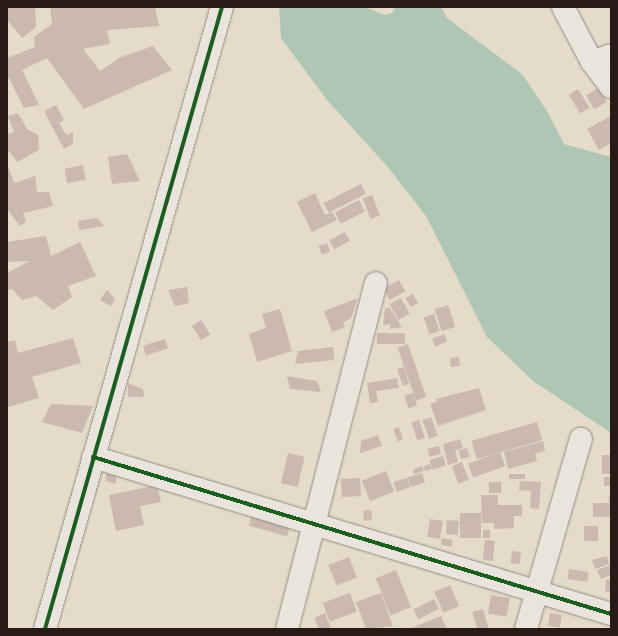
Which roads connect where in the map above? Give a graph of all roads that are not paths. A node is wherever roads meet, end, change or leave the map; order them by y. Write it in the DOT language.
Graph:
graph roads {
  1 [pos="222,7"];
  2 [pos="563,7"];
  3 [pos="601,58"];
  4 [pos="611,87"];
  5 [pos="376,283"];
  6 [pos="581,439"];
  7 [pos="93,458"];
  8 [pos="314,522"];
  9 [pos="537,590"];
  10 [pos="611,614"];
  11 [pos="45,629"];
  12 [pos="287,629"];
  13 [pos="526,629"];
  1 -- 7 [label="street"];
  2 -- 3 [label="street"];
  3 -- 4 [label="street"];
  5 -- 8 [label="street"];
  6 -- 9 [label="street"];
  7 -- 8 [label="street"];
  7 -- 11 [label="street"];
  8 -- 9 [label="street"];
  8 -- 12 [label="street"];
  9 -- 10 [label="street"];
  9 -- 13 [label="street"];
}
